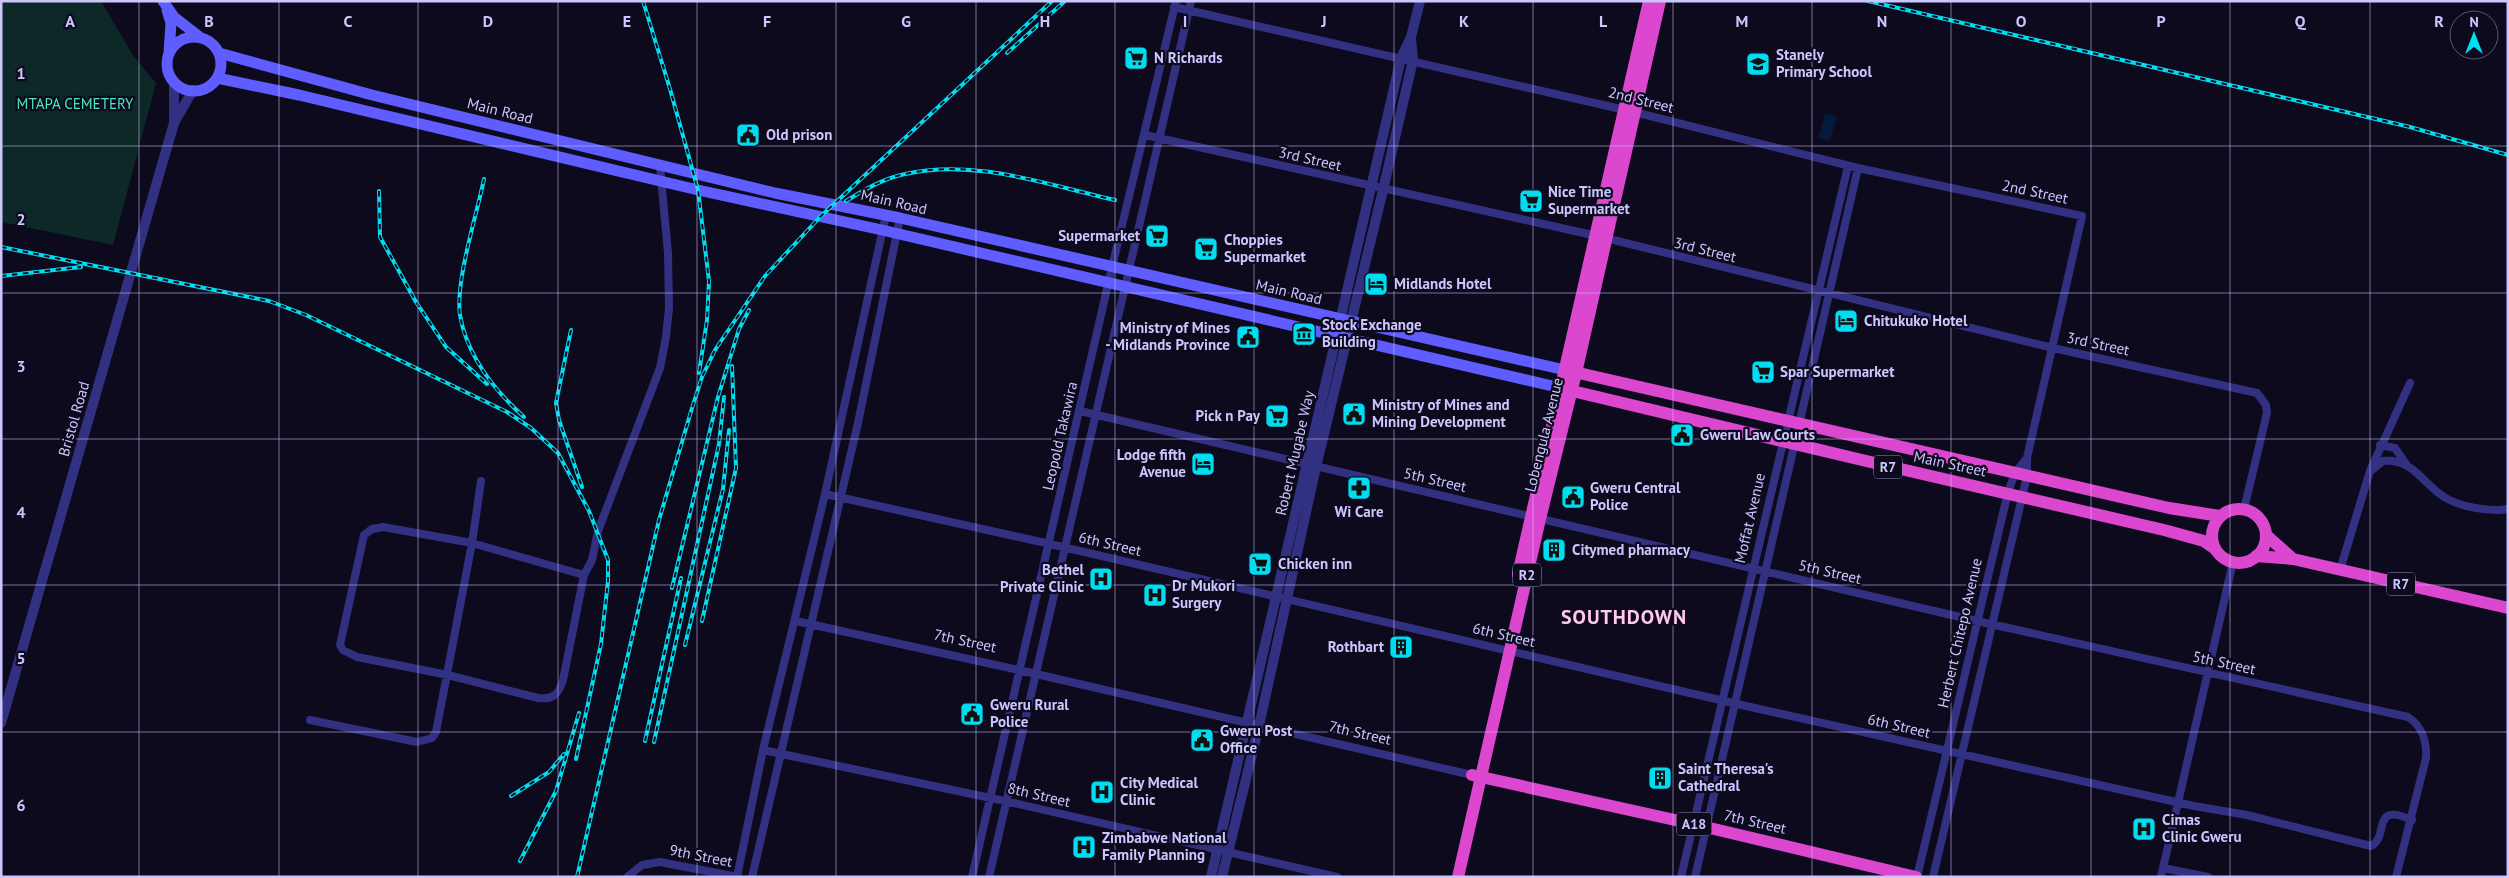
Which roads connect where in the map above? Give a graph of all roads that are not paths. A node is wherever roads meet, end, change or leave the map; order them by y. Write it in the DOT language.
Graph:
graph roads {
  1 [pos="1191,1"];
  2 [pos="1420,1"];
  3 [pos="1649,1"];
  4 [pos="1660,1"];
  5 [pos="164,3"];
  6 [pos="1175,4"];
  7 [pos="1190,11"];
  8 [pos="1411,37"];
  9 [pos="201,38"];
  10 [pos="219,53"];
  11 [pos="169,54"];
  12 [pos="1401,58"];
  13 [pos="1413,60"];
  14 [pos="217,78"];
  15 [pos="174,81"];
  16 [pos="193,90"];
  17 [pos="1630,111"];
  18 [pos="174,123"];
  19 [pos="1145,135"];
  20 [pos="544,137"];
  21 [pos="1158,138"];
  22 [pos="540,152"];
  23 [pos="660,166"];
  24 [pos="1848,166"];
  25 [pos="1858,168"];
  26 [pos="662,182"];
  27 [pos="1372,187"];
  28 [pos="1383,190"];
  29 [pos="886,215"];
  30 [pos="900,218"];
  31 [pos="882,230"];
  32 [pos="897,234"];
  33 [pos="2079,236"];
  34 [pos="1602,238"];
  35 [pos="997,241"];
  36 [pos="992,256"];
  37 [pos="1112,267"];
  38 [pos="1128,271"];
  39 [pos="1108,284"];
  40 [pos="1124,288"];
  41 [pos="1819,292"];
  42 [pos="1831,295"];
  43 [pos="1347,320"];
  44 [pos="1337,336"];
  45 [pos="1349,339"];
  46 [pos="2053,348"];
  47 [pos="855,360"];
  48 [pos="870,363"];
  49 [pos="1571,371"];
  50 [pos="2410,383"];
  51 [pos="1566,389"];
  52 [pos="1656,390"];
  53 [pos="1717,404"];
  54 [pos="1651,410"];
  55 [pos="1080,411"];
  56 [pos="1095,415"];
  57 [pos="1787,420"];
  58 [pos="1712,424"];
  59 [pos="1800,424"];
  60 [pos="1868,439"];
  61 [pos="1782,441"];
  62 [pos="1795,445"];
  63 [pos="2380,445"];
  64 [pos="1942,455"];
  65 [pos="2027,458"];
  66 [pos="1862,460"];
  67 [pos="2406,464"];
  68 [pos="1311,466"];
  69 [pos="2370,471"];
  70 [pos="2021,474"];
  71 [pos="1936,478"];
  72 [pos="481,481"];
  73 [pos="2008,492"];
  74 [pos="2098,492"];
  75 [pos="825,494"];
  76 [pos="2022,496"];
  77 [pos="840,498"];
  78 [pos="2169,508"];
  79 [pos="2508,509"];
  80 [pos="2244,510"];
  81 [pos="2092,513"];
  82 [pos="2220,516"];
  83 [pos="1536,518"];
  84 [pos="2164,530"];
  85 [pos="2266,535"];
  86 [pos="472,543"];
  87 [pos="1050,544"];
  88 [pos="1064,548"];
  89 [pos="2214,548"];
  90 [pos="2256,556"];
  91 [pos="2293,559"];
  92 [pos="2233,562"];
  93 [pos="1752,567"];
  94 [pos="2340,570"];
  95 [pos="1766,571"];
  96 [pos="584,575"];
  97 [pos="1282,598"];
  98 [pos="2508,608"];
  99 [pos="796,621"];
  100 [pos="1977,621"];
  101 [pos="811,624"];
  102 [pos="1992,625"];
  103 [pos="1506,650"];
  104 [pos="1019,670"];
  105 [pos="1036,674"];
  106 [pos="2208,674"];
  107 [pos="448,675"];
  108 [pos="1722,700"];
  109 [pos="1736,704"];
  110 [pos="310,720"];
  111 [pos="1,723"];
  112 [pos="1247,723"];
  113 [pos="1259,726"];
  114 [pos="763,750"];
  115 [pos="1947,751"];
  116 [pos="782,754"];
  117 [pos="1961,754"];
  118 [pos="1475,776"];
  119 [pos="991,798"];
  120 [pos="2178,800"];
  121 [pos="1005,801"];
  122 [pos="2412,820"];
  123 [pos="1693,824"];
  124 [pos="1707,827"];
  125 [pos="1222,852"];
  126 [pos="2163,868"];
  127 [pos="627,877"];
  128 [pos="737,877"];
  129 [pos="752,877"];
  130 [pos="972,877"];
  131 [pos="989,877"];
  132 [pos="1211,877"];
  133 [pos="1222,877"];
  134 [pos="1337,877"];
  135 [pos="1449,877"];
  136 [pos="1458,877"];
  137 [pos="1681,877"];
  138 [pos="1696,877"];
  139 [pos="1916,877"];
  140 [pos="1933,877"];
  141 [pos="2161,877"];
  142 [pos="2208,877"];
  143 [pos="2396,877"];
  1 -- 7 [label="street, Leopold Takawira"];
  2 -- 8 [label="street, Robert Mugabe Way"];
  3 -- 17 [label="highway, Lobengula Avenue / R2"];
  4 -- 17 [label="highway, Lobengula Avenue / R2"];
  5 -- 9 [label="main road"];
  5 -- 11 [label="main road"];
  6 -- 7 [label="street, 2nd Street"];
  6 -- 19 [label="street, Leopold Takawira"];
  7 -- 12 [label="street, 2nd Street"];
  7 -- 21 [label="street, Leopold Takawira"];
  8 -- 12 [label="street, Robert Mugabe Way"];
  8 -- 13 [label="street, Robert Mugabe Way"];
  9 -- 10 [label="main road"];
  9 -- 11 [label="main road"];
  10 -- 14 [label="main road"];
  10 -- 20 [label="main road, Main Road"];
  11 -- 15 [label="main road"];
  12 -- 13 [label="street, 2nd Street"];
  12 -- 27 [label="street, Robert Mugabe Way"];
  13 -- 17 [label="street, 2nd Street"];
  13 -- 28 [label="street, Robert Mugabe Way"];
  14 -- 16 [label="main road"];
  14 -- 22 [label="main road, Main Road"];
  15 -- 16 [label="main road"];
  15 -- 18 [label="street, Bristol Road"];
  16 -- 18 [label="street, Bristol Road"];
  17 -- 24 [label="street, 2nd Street"];
  17 -- 34 [label="highway, Lobengula Avenue / R2"];
  18 -- 111 [label="street, Bristol Road"];
  19 -- 21 [label="street, 3rd Street"];
  19 -- 37 [label="street, Leopold Takawira"];
  20 -- 22 [label="main road"];
  20 -- 23 [label="main road, Main Road"];
  21 -- 27 [label="street, 3rd Street"];
  21 -- 38 [label="street, Leopold Takawira"];
  22 -- 26 [label="main road, Main Road"];
  23 -- 26 [label="street"];
  23 -- 29 [label="main road, Main Road"];
  24 -- 25 [label="street, 2nd Street"];
  24 -- 41 [label="street, Moffat Avenue"];
  25 -- 33 [label="street, 2nd Street"];
  25 -- 42 [label="street, Moffat Avenue"];
  26 -- 31 [label="main road, Main Road"];
  26 -- 96 [label="street"];
  27 -- 28 [label="street, 3rd Street"];
  27 -- 43 [label="street, Robert Mugabe Way"];
  28 -- 34 [label="street, 3rd Street"];
  28 -- 43 [label="street, Robert Mugabe Way"];
  29 -- 30 [label="main road, Main Road"];
  29 -- 31 [label="street"];
  30 -- 32 [label="street"];
  30 -- 35 [label="main road, Main Road"];
  31 -- 32 [label="main road, Main Road"];
  31 -- 47 [label="street"];
  32 -- 36 [label="main road, Main Road"];
  32 -- 48 [label="street"];
  33 -- 46 [label="street, Herbert Chitepo Avenue"];
  34 -- 41 [label="street, 3rd Street"];
  34 -- 49 [label="highway, Lobengula Avenue / R2"];
  35 -- 36 [label="main road"];
  35 -- 37 [label="main road, Main Road"];
  36 -- 39 [label="main road, Main Road"];
  37 -- 38 [label="main road, Main Road"];
  37 -- 39 [label="street, Leopold Takawira"];
  38 -- 40 [label="street, Leopold Takawira"];
  38 -- 43 [label="main road, Main Road"];
  39 -- 40 [label="main road, Main Road"];
  39 -- 55 [label="street, Leopold Takawira"];
  40 -- 44 [label="main road, Main Road"];
  40 -- 56 [label="street, Leopold Takawira"];
  41 -- 42 [label="street, 3rd Street"];
  41 -- 57 [label="street, Moffat Avenue"];
  42 -- 46 [label="street, 3rd Street"];
  42 -- 59 [label="street, Moffat Avenue"];
  43 -- 44 [label="street, Robert Mugabe Way"];
  43 -- 45 [label="street, Robert Mugabe Way"];
  43 -- 49 [label="main road, Main Road"];
  44 -- 45 [label="main road, Main Road"];
  44 -- 68 [label="street, Robert Mugabe Way"];
  45 -- 51 [label="main road, Main Road"];
  45 -- 68 [label="street, Robert Mugabe Way"];
  46 -- 65 [label="street, Herbert Chitepo Avenue"];
  46 -- 80 [label="street, 3rd Street"];
  47 -- 48 [label="street"];
  47 -- 75 [label="street"];
  48 -- 77 [label="street"];
  49 -- 51 [label="highway, Lobengula Avenue / R2"];
  49 -- 52 [label="highway, Main Street / R7"];
  50 -- 63 [label="street"];
  51 -- 54 [label="highway, Main Street / R7"];
  51 -- 83 [label="highway, Lobengula Avenue / R2"];
  52 -- 53 [label="highway, Main Street / R7"];
  52 -- 54 [label="highway"];
  53 -- 57 [label="highway, Main Street / R7"];
  53 -- 58 [label="highway"];
  54 -- 58 [label="highway, Main Street / R7"];
  55 -- 56 [label="street, 5th Street"];
  55 -- 87 [label="street, Leopold Takawira"];
  56 -- 68 [label="street, 5th Street"];
  56 -- 88 [label="street, Leopold Takawira"];
  57 -- 59 [label="highway, Main Street / R7"];
  57 -- 61 [label="street, Moffat Avenue"];
  58 -- 61 [label="highway, Main Street / R7"];
  59 -- 60 [label="highway, Main Street / R7"];
  59 -- 62 [label="street, Moffat Avenue"];
  60 -- 64 [label="highway, Main Street / R7"];
  60 -- 66 [label="highway"];
  61 -- 62 [label="highway, Main Street / R7"];
  61 -- 93 [label="street, Moffat Avenue"];
  62 -- 66 [label="highway, Main Street / R7"];
  62 -- 95 [label="street, Moffat Avenue"];
  63 -- 67 [label="street"];
  63 -- 69 [label="street"];
  64 -- 70 [label="highway, Main Street / R7"];
  64 -- 71 [label="highway"];
  65 -- 70 [label="street, Herbert Chitepo Avenue"];
  65 -- 70 [label="street, Herbert Chitepo Avenue"];
  66 -- 71 [label="highway, Main Street / R7"];
  67 -- 69 [label="street"];
  67 -- 79 [label="street"];
  68 -- 83 [label="street, 5th Street"];
  68 -- 97 [label="street, Robert Mugabe Way"];
  69 -- 94 [label="street"];
  70 -- 73 [label="street, Herbert Chitepo Avenue"];
  70 -- 74 [label="highway, Main Street / R7"];
  70 -- 76 [label="street, Herbert Chitepo Avenue"];
  71 -- 73 [label="highway, Main Street / R7"];
  72 -- 86 [label="street"];
  73 -- 76 [label="highway, Main Street / R7"];
  73 -- 100 [label="street, Herbert Chitepo Avenue"];
  74 -- 78 [label="highway, Main Street / R7"];
  74 -- 81 [label="highway"];
  75 -- 77 [label="street, 6th Street"];
  75 -- 99 [label="street"];
  76 -- 81 [label="highway, Main Street / R7"];
  76 -- 102 [label="street, Herbert Chitepo Avenue"];
  77 -- 87 [label="street, 6th Street"];
  77 -- 101 [label="street"];
  78 -- 82 [label="highway, Main Street / R7"];
  78 -- 84 [label="highway"];
  80 -- 82 [label="highway, Main Street / R7"];
  80 -- 85 [label="highway, R7"];
  81 -- 84 [label="highway, Main Street / R7"];
  82 -- 89 [label="highway"];
  83 -- 93 [label="street, 5th Street"];
  83 -- 103 [label="highway, Lobengula Avenue / R2"];
  84 -- 89 [label="highway, Main Street / R7"];
  85 -- 90 [label="highway"];
  85 -- 91 [label="highway, R7"];
  86 -- 96 [label="street"];
  86 -- 107 [label="street"];
  86 -- 107 [label="street"];
  87 -- 88 [label="street, 6th Street"];
  87 -- 104 [label="street, Leopold Takawira"];
  88 -- 97 [label="street, 6th Street"];
  88 -- 105 [label="street, Leopold Takawira"];
  89 -- 92 [label="highway, Main Street / R7"];
  90 -- 91 [label="highway, R7"];
  90 -- 92 [label="highway, R7"];
  91 -- 94 [label="highway, R7"];
  92 -- 106 [label="street"];
  93 -- 95 [label="street, 5th Street"];
  93 -- 108 [label="street, Moffat Avenue"];
  94 -- 98 [label="highway, R7"];
  95 -- 100 [label="street, 5th Street"];
  95 -- 109 [label="street, Moffat Avenue"];
  96 -- 107 [label="street"];
  97 -- 103 [label="street, 6th Street"];
  97 -- 112 [label="street, Robert Mugabe Way"];
  97 -- 113 [label="street, Robert Mugabe Way"];
  99 -- 101 [label="street, 7th Street"];
  99 -- 114 [label="street"];
  100 -- 102 [label="street, 5th Street"];
  100 -- 115 [label="street, Herbert Chitepo Avenue"];
  101 -- 104 [label="street, 7th Street"];
  101 -- 116 [label="street"];
  102 -- 106 [label="street, 5th Street"];
  102 -- 117 [label="street, Herbert Chitepo Avenue"];
  103 -- 108 [label="street, 6th Street"];
  103 -- 118 [label="highway, Lobengula Avenue / R2"];
  104 -- 105 [label="street, 7th Street"];
  104 -- 119 [label="street, Leopold Takawira"];
  105 -- 112 [label="street, 7th Street"];
  105 -- 121 [label="street, Leopold Takawira"];
  106 -- 120 [label="street"];
  106 -- 122 [label="street, 5th Street"];
  107 -- 110 [label="street"];
  108 -- 109 [label="street, 6th Street"];
  108 -- 123 [label="street, Moffat Avenue"];
  109 -- 115 [label="street, 6th Street"];
  109 -- 124 [label="street, Moffat Avenue"];
  112 -- 113 [label="street, 7th Street"];
  112 -- 125 [label="street, Robert Mugabe Way"];
  113 -- 118 [label="street, 7th Street"];
  113 -- 125 [label="street, Robert Mugabe Way"];
  114 -- 116 [label="street, 8th Street"];
  114 -- 128 [label="street"];
  115 -- 117 [label="street, 6th Street"];
  115 -- 139 [label="street, Herbert Chitepo Avenue"];
  116 -- 119 [label="street, 8th Street"];
  116 -- 129 [label="street"];
  117 -- 120 [label="street, 6th Street"];
  117 -- 140 [label="street, Herbert Chitepo Avenue"];
  118 -- 123 [label="highway, 7th Street / A18"];
  118 -- 135 [label="highway, Lobengula Avenue / R2"];
  118 -- 136 [label="highway, Lobengula Avenue / R2"];
  119 -- 121 [label="street, 8th Street"];
  119 -- 130 [label="street, Leopold Takawira"];
  120 -- 122 [label="street, 6th Street"];
  120 -- 126 [label="street"];
  121 -- 125 [label="street, 8th Street"];
  121 -- 131 [label="street, Leopold Takawira"];
  122 -- 143 [label="street, 5th Street"];
  123 -- 124 [label="highway, 7th Street / A18"];
  123 -- 137 [label="street, Moffat Avenue"];
  124 -- 138 [label="street, Moffat Avenue"];
  124 -- 139 [label="highway, 7th Street / A18"];
  125 -- 132 [label="street, Robert Mugabe Way"];
  125 -- 133 [label="street, Robert Mugabe Way"];
  125 -- 134 [label="street, 8th Street"];
  126 -- 141 [label="street"];
  126 -- 142 [label="street"];
  127 -- 128 [label="street, 9th Street"];
}
